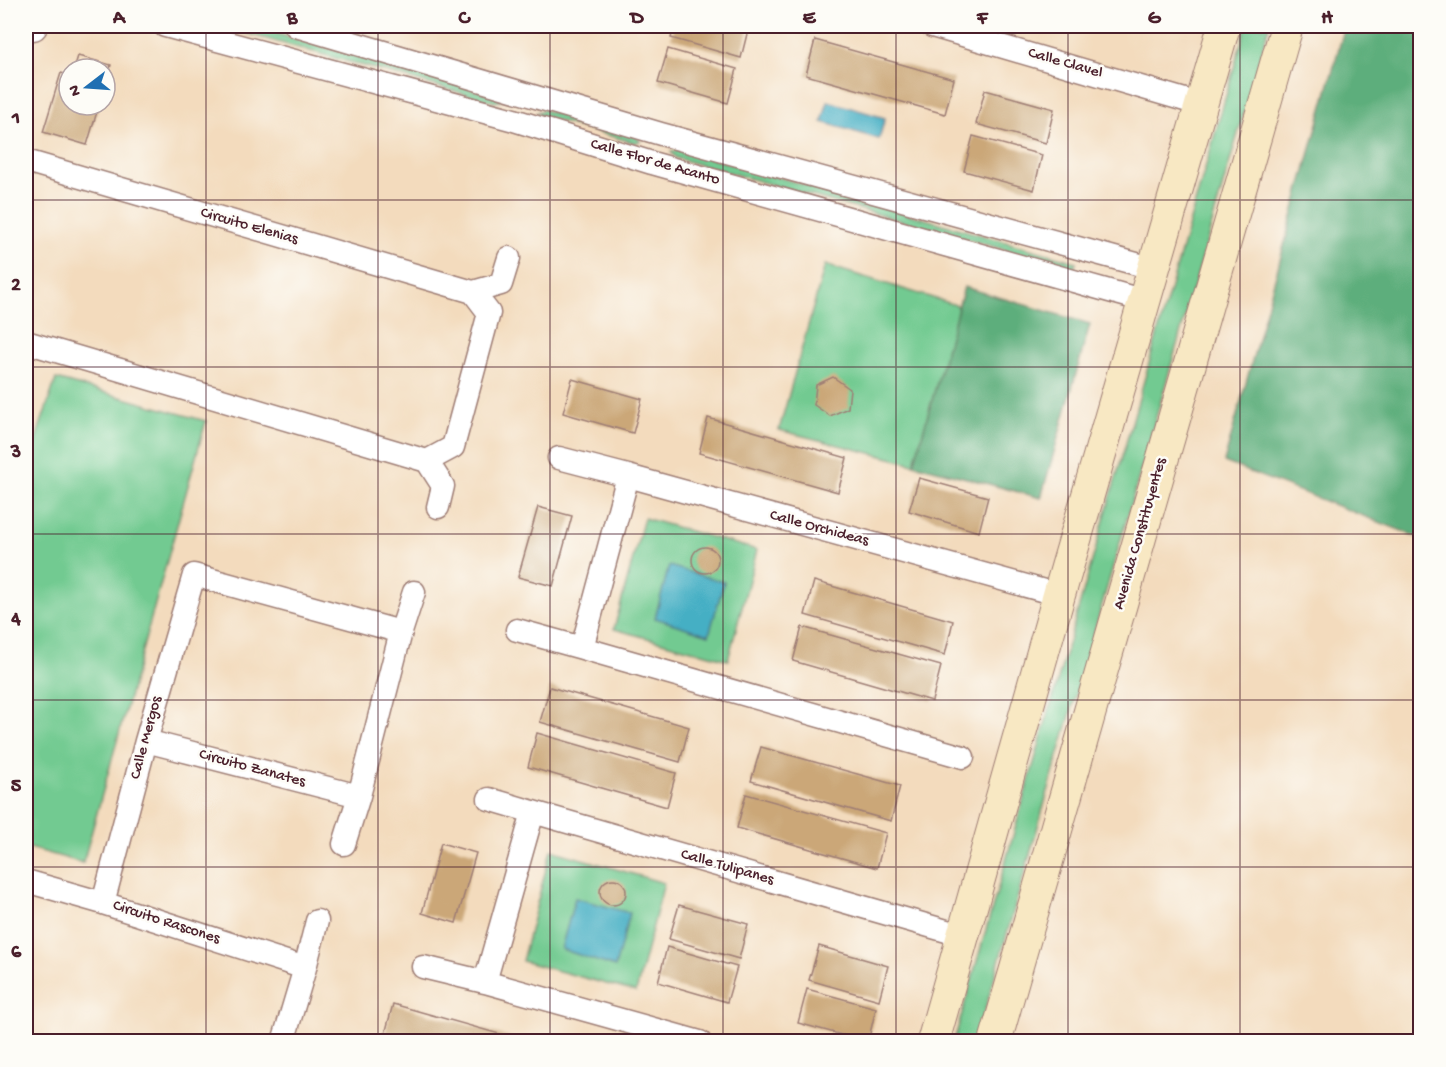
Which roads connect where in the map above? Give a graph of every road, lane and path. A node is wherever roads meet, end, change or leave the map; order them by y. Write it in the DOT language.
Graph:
graph roads {
  1 [pos="33,26"];
  2 [pos="165,26"];
  3 [pos="296,26"];
  4 [pos="932,26"];
  5 [pos="1224,26"];
  6 [pos="1287,26"];
  7 [pos="26,27"];
  8 [pos="522,92"];
  9 [pos="1202,105"];
  10 [pos="514,120"];
  11 [pos="661,134"];
  12 [pos="26,161"];
  13 [pos="652,163"];
  14 [pos="509,258"];
  15 [pos="1155,269"];
  16 [pos="473,292"];
  17 [pos="1145,300"];
  18 [pos="26,342"];
  19 [pos="559,458"];
  20 [pos="427,461"];
  21 [pos="628,476"];
  22 [pos="438,507"];
  23 [pos="414,592"];
  24 [pos="1059,595"];
  25 [pos="518,630"];
  26 [pos="401,632"];
  27 [pos="582,648"];
  28 [pos="146,741"];
  29 [pos="963,757"];
  30 [pos="359,796"];
  31 [pos="489,799"];
  32 [pos="533,812"];
  33 [pos="344,844"];
  34 [pos="26,881"];
  35 [pos="103,903"];
  36 [pos="317,921"];
  37 [pos="964,936"];
  38 [pos="423,967"];
  39 [pos="305,968"];
  40 [pos="485,982"];
  41 [pos="283,1041"];
  42 [pos="700,1041"];
  43 [pos="933,1041"];
  44 [pos="995,1041"];
  1 -- 7 [label="street"];
  2 -- 10 [label="street, Calle Flor de Acanto"];
  3 -- 8 [label="street, Calle Flor de Acanto"];
  4 -- 9 [label="street, Calle Clavel"];
  5 -- 9 [label="main road"];
  6 -- 44 [label="main road, Avenida Constituyentes"];
  8 -- 10 [label="street"];
  8 -- 11 [label="street, Calle Flor de Acanto"];
  9 -- 15 [label="main road"];
  10 -- 13 [label="street, Calle Flor de Acanto"];
  11 -- 13 [label="street"];
  11 -- 15 [label="street, Calle Flor de Acanto"];
  12 -- 16 [label="street, Circuito Elenias"];
  13 -- 17 [label="street, Calle Flor de Acanto"];
  14 -- 16 [label="street"];
  15 -- 17 [label="main road"];
  16 -- 20 [label="street"];
  17 -- 24 [label="main road"];
  18 -- 20 [label="street"];
  19 -- 21 [label="street, Calle Orchideas"];
  20 -- 22 [label="street"];
  21 -- 24 [label="street, Calle Orchideas"];
  21 -- 27 [label="street"];
  23 -- 26 [label="street"];
  24 -- 37 [label="main road"];
  25 -- 27 [label="street"];
  26 -- 28 [label="street, Calle Mergos"];
  26 -- 30 [label="street"];
  27 -- 29 [label="street"];
  28 -- 30 [label="street, Circuito Zanates"];
  28 -- 35 [label="street, Calle Mergos"];
  30 -- 33 [label="street"];
  31 -- 32 [label="street, Calle Tulipanes"];
  32 -- 37 [label="street, Calle Tulipanes"];
  32 -- 40 [label="street"];
  34 -- 35 [label="street, Circuito Rascones"];
  35 -- 39 [label="street, Circuito Rascones"];
  36 -- 39 [label="street"];
  37 -- 43 [label="main road"];
  38 -- 40 [label="street"];
  39 -- 41 [label="street"];
  40 -- 42 [label="street"];
}
